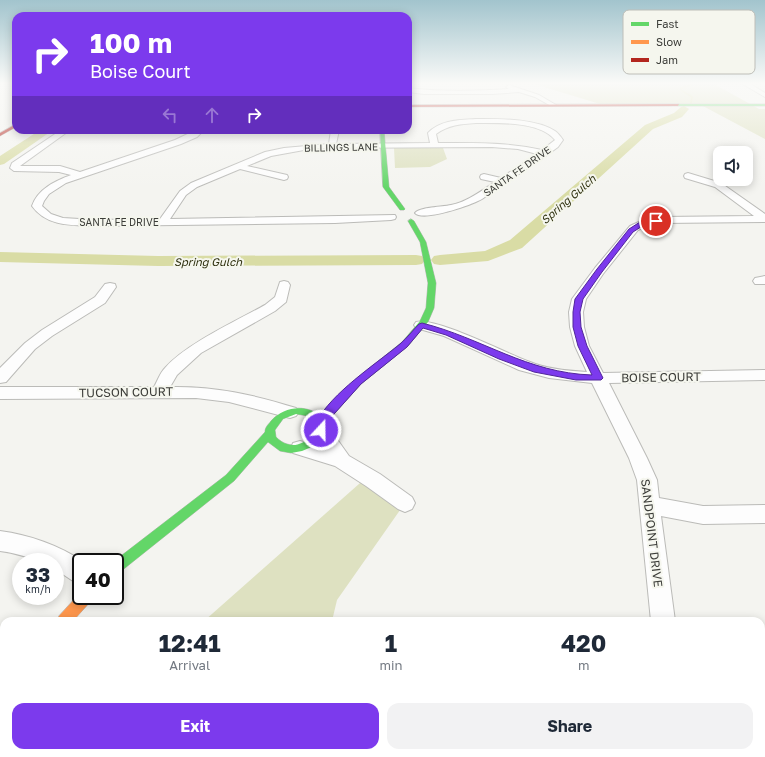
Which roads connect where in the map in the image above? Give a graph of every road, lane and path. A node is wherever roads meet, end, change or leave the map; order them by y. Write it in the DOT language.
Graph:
graph roads {
  1 [pos="551,122"];
  2 [pos="430,124"];
  3 [pos="441,126"];
  4 [pos="540,126"];
  5 [pos="12,128"];
  6 [pos="60,134"];
  7 [pos="195,134"];
  8 [pos="334,134"];
  9 [pos="382,134"];
  10 [pos="0,135"];
  11 [pos="332,146"];
  12 [pos="383,146"];
  13 [pos="435,146"];
  14 [pos="544,152"];
  15 [pos="238,166"];
  16 [pos="79,175"];
  17 [pos="688,176"];
  18 [pos="284,177"];
  19 [pos="484,177"];
  20 [pos="502,181"];
  21 [pos="402,209"];
  22 [pos="420,213"];
  23 [pos="765,219"];
  24 [pos="401,220"];
  25 [pos="163,222"];
  26 [pos="284,285"];
  27 [pos="110,287"];
  28 [pos="422,325"];
  29 [pos="765,375"];
  30 [pos="0,378"];
  31 [pos="598,378"];
  32 [pos="358,382"];
  33 [pos="160,391"];
  34 [pos="0,393"];
  35 [pos="331,396"];
  36 [pos="252,402"];
  37 [pos="318,404"];
  38 [pos="296,411"];
  39 [pos="321,426"];
  40 [pos="270,431"];
  41 [pos="295,448"];
  42 [pos="278,453"];
  43 [pos="342,461"];
  44 [pos="251,467"];
  45 [pos="230,478"];
  46 [pos="405,503"];
  47 [pos="650,504"];
  48 [pos="765,514"];
  49 [pos="0,541"];
  50 [pos="124,561"];
  51 [pos="72,568"];
  52 [pos="78,605"];
  53 [pos="68,617"];
  54 [pos="664,617"];
  1 -- 4 [label="street"];
  2 -- 3 [label="street"];
  3 -- 4 [label="street, SANTA FE DRIVE"];
  3 -- 13 [label="street"];
  4 -- 14 [label="street, SANTA FE DRIVE"];
  5 -- 10 [label="street"];
  6 -- 16 [label="street"];
  7 -- 16 [label="street, SANTA FE DRIVE"];
  8 -- 11 [label="street"];
  9 -- 12 [label="street"];
  11 -- 12 [label="street, BILLINGS LANE"];
  11 -- 15 [label="street, BILLINGS LANE"];
  12 -- 13 [label="street, BILLINGS LANE"];
  12 -- 21 [label="street"];
  13 -- 14 [label="street, BILLINGS LANE"];
  14 -- 20 [label="street, SANTA FE DRIVE"];
  15 -- 18 [label="street"];
  15 -- 25 [label="street, BILLINGS LANE"];
  16 -- 25 [label="street, SANTA FE DRIVE"];
  17 -- 23 [label="street"];
  19 -- 20 [label="street"];
  20 -- 22 [label="street, SANTA FE DRIVE"];
  21 -- 22 [label="street"];
  21 -- 24 [label="street"];
  22 -- 24 [label="street"];
  23 -- 31 [label="street, SANDPOINT DRIVE"];
  24 -- 25 [label="street, SANTA FE DRIVE"];
  24 -- 28 [label="street"];
  26 -- 33 [label="street"];
  27 -- 30 [label="street"];
  28 -- 31 [label="street, BOISE COURT"];
  28 -- 32 [label="street"];
  29 -- 31 [label="street, BOISE COURT"];
  31 -- 47 [label="street, SANDPOINT DRIVE"];
  32 -- 35 [label="street"];
  32 -- 39 [label="street"];
  33 -- 34 [label="street, TUCSON COURT"];
  33 -- 36 [label="street, TUCSON COURT"];
  36 -- 38 [label="street, TUCSON COURT"];
  36 -- 40 [label="street"];
  37 -- 38 [label="street"];
  38 -- 39 [label="street"];
  38 -- 40 [label="street"];
  39 -- 41 [label="street"];
  39 -- 43 [label="street"];
  40 -- 41 [label="street"];
  40 -- 45 [label="street"];
  41 -- 42 [label="street"];
  41 -- 43 [label="street"];
  43 -- 46 [label="street"];
  44 -- 45 [label="street"];
  45 -- 50 [label="street"];
  47 -- 48 [label="street"];
  47 -- 54 [label="street, SANDPOINT DRIVE"];
  49 -- 51 [label="street"];
  52 -- 53 [label="street"];
}
